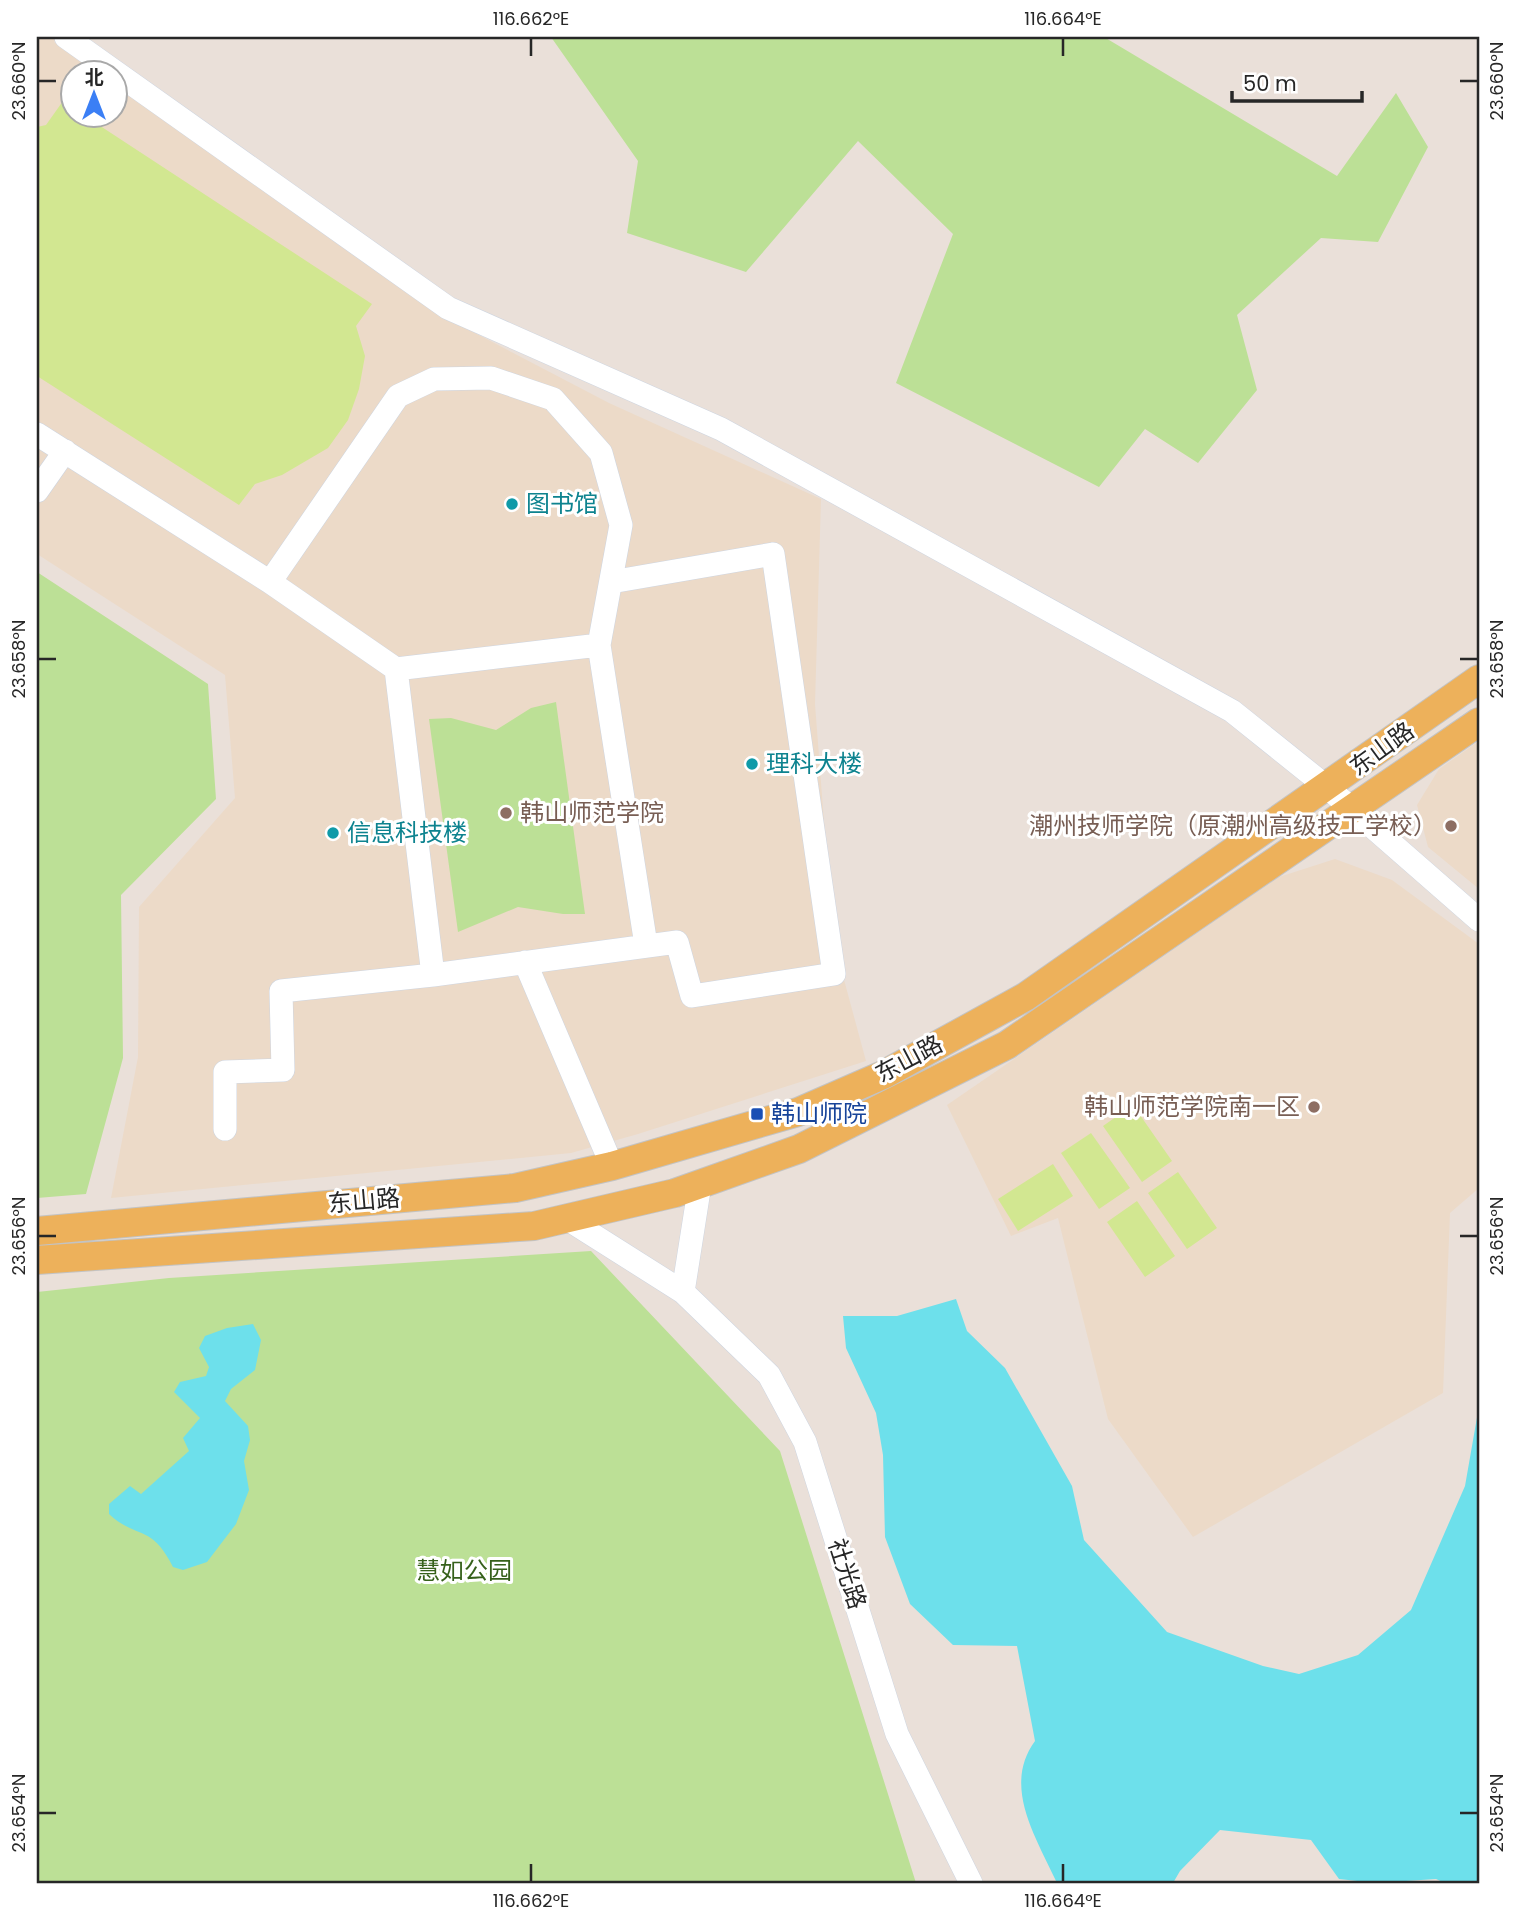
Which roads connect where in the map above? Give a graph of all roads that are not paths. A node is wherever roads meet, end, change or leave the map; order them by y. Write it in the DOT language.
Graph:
graph roads {
  1 [pos="66,37"];
  2 [pos="37,434"];
  3 [pos="65,451"];
  4 [pos="37,491"];
  5 [pos="270,582"];
  6 [pos="611,582"];
  7 [pos="599,645"];
  8 [pos="396,670"];
  9 [pos="1479,679"];
  10 [pos="1479,722"];
  11 [pos="1328,788"];
  12 [pos="1352,809"];
  13 [pos="1479,920"];
  14 [pos="646,945"];
  15 [pos="524,962"];
  16 [pos="433,975"];
  17 [pos="225,1129"];
  18 [pos="612,1166"];
  19 [pos="700,1184"];
  20 [pos="566,1218"];
  21 [pos="37,1231"];
  22 [pos="37,1260"];
  23 [pos="684,1292"];
  24 [pos="971,1883"];
  1 -- 11 [label="street"];
  2 -- 3 [label="street"];
  3 -- 4 [label="street"];
  3 -- 5 [label="street"];
  5 -- 6 [label="street"];
  5 -- 8 [label="street"];
  6 -- 7 [label="street"];
  6 -- 14 [label="street"];
  7 -- 8 [label="street"];
  7 -- 14 [label="street"];
  8 -- 16 [label="street"];
  9 -- 11 [label="main road, 东山路"];
  10 -- 12 [label="main road, 东山路"];
  11 -- 12 [label="street"];
  11 -- 18 [label="main road, 东山路"];
  12 -- 13 [label="street"];
  12 -- 19 [label="main road, 东山路"];
  14 -- 15 [label="street"];
  15 -- 16 [label="street"];
  15 -- 18 [label="street"];
  16 -- 17 [label="street"];
  18 -- 21 [label="main road, 东山路"];
  19 -- 20 [label="main road, 东山路"];
  19 -- 23 [label="street"];
  20 -- 22 [label="main road, 东山路"];
  20 -- 23 [label="street, 社光路"];
  23 -- 24 [label="street, 社光路"];
}
